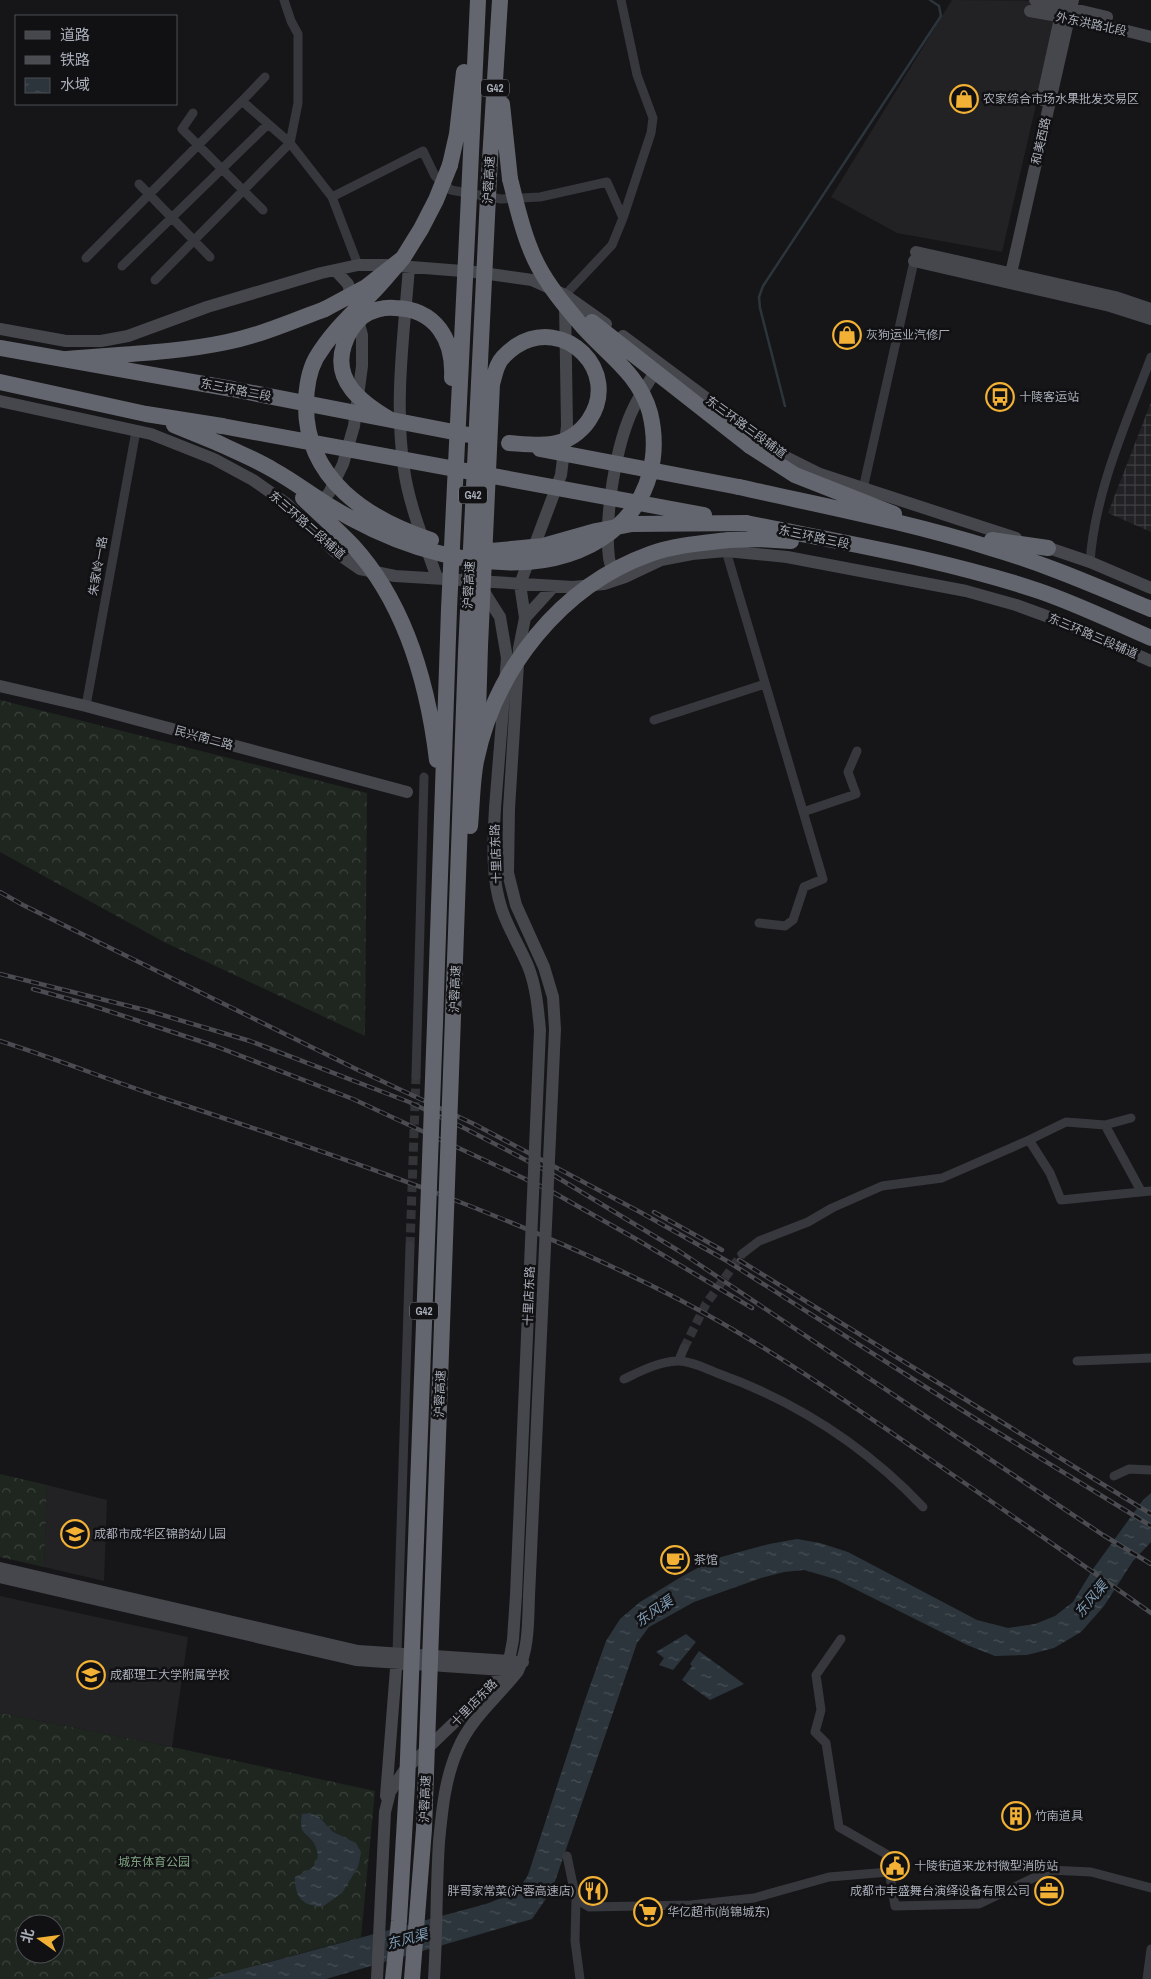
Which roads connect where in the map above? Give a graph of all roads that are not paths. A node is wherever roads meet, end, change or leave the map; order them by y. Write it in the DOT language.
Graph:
graph roads {
  1 [pos="284,0"];
  2 [pos="476,0"];
  3 [pos="500,0"];
  4 [pos="621,0"];
  5 [pos="1033,6"];
  6 [pos="1067,8"];
  7 [pos="1151,28"];
  8 [pos="1151,37"];
  9 [pos="498,59"];
  10 [pos="265,77"];
  11 [pos="242,101"];
  12 [pos="193,113"];
  13 [pos="267,125"];
  14 [pos="290,143"];
  15 [pos="198,145"];
  16 [pos="222,168"];
  17 [pos="139,184"];
  18 [pos="244,190"];
  19 [pos="150,194"];
  20 [pos="332,197"];
  21 [pos="263,210"];
  22 [pos="172,218"];
  23 [pos="623,218"];
  24 [pos="194,240"];
  25 [pos="915,256"];
  26 [pos="210,257"];
  27 [pos="86,258"];
  28 [pos="406,262"];
  29 [pos="358,265"];
  30 [pos="122,266"];
  31 [pos="335,270"];
  32 [pos="1007,279"];
  33 [pos="155,280"];
  34 [pos="562,296"];
  35 [pos="1151,309"];
  36 [pos="1151,319"];
  37 [pos="0,329"];
  38 [pos="0,348"];
  39 [pos="67,358"];
  40 [pos="1151,358"];
  41 [pos="660,364"];
  42 [pos="0,382"];
  43 [pos="0,402"];
  44 [pos="146,414"];
  45 [pos="389,419"];
  46 [pos="136,431"];
  47 [pos="509,443"];
  48 [pos="274,470"];
  49 [pos="863,489"];
  50 [pos="303,520"];
  51 [pos="746,523"];
  52 [pos="938,532"];
  53 [pos="727,546"];
  54 [pos="1048,548"];
  55 [pos="931,561"];
  56 [pos="1090,562"];
  57 [pos="437,578"];
  58 [pos="617,580"];
  59 [pos="477,581"];
  60 [pos="520,584"];
  61 [pos="554,586"];
  62 [pos="1151,588"];
  63 [pos="1151,609"];
  64 [pos="525,618"];
  65 [pos="1151,638"];
  66 [pos="1151,661"];
  67 [pos="765,684"];
  68 [pos="0,686"];
  69 [pos="86,706"];
  70 [pos="654,720"];
  71 [pos="857,751"];
  72 [pos="437,759"];
  73 [pos="476,762"];
  74 [pos="424,777"];
  75 [pos="407,792"];
  76 [pos="803,812"];
  77 [pos="457,914"];
  78 [pos="759,923"];
  79 [pos="435,1024"];
  80 [pos="416,1076"];
  81 [pos="1131,1118"];
  82 [pos="1105,1125"];
  83 [pos="1029,1140"];
  84 [pos="1146,1191"];
  85 [pos="410,1246"];
  86 [pos="742,1254"];
  87 [pos="684,1348"];
  88 [pos="1151,1358"];
  89 [pos="679,1360"];
  90 [pos="1077,1361"];
  91 [pos="624,1379"];
  92 [pos="1151,1470"];
  93 [pos="1114,1476"];
  94 [pos="923,1507"];
  95 [pos="0,1568"];
  96 [pos="0,1577"];
  97 [pos="841,1639"];
  98 [pos="397,1658"];
  99 [pos="506,1666"];
  100 [pos="521,1667"];
  101 [pos="385,1812"];
  102 [pos="567,1856"];
  103 [pos="889,1872"];
  104 [pos="1151,1888"];
  105 [pos="576,1899"];
  106 [pos="1151,1949"];
  107 [pos="413,1974"];
  108 [pos="434,1978"];
  109 [pos="377,1979"];
  110 [pos="393,1979"];
  111 [pos="580,1979"];
  112 [pos="1147,1979"];
  1 -- 14 [label="street"];
  2 -- 28 [label="highway, bridge"];
  2 -- 79 [label="highway, 沪蓉高速 / G42, bridge"];
  3 -- 9 [label="highway, 沪蓉高速 / G42"];
  4 -- 23 [label="street"];
  5 -- 6 [label="street, 外东洪路北段"];
  6 -- 7 [label="street, 外东洪路北段"];
  6 -- 8 [label="street, 外东洪路北段"];
  6 -- 32 [label="street, 和美西路"];
  9 -- 34 [label="highway, bridge"];
  9 -- 77 [label="highway, 沪蓉高速 / G42, bridge"];
  10 -- 11 [label="street"];
  11 -- 13 [label="street"];
  11 -- 15 [label="street"];
  12 -- 15 [label="street"];
  13 -- 14 [label="street"];
  13 -- 16 [label="street"];
  14 -- 18 [label="street"];
  14 -- 20 [label="street"];
  15 -- 16 [label="street"];
  15 -- 19 [label="street"];
  16 -- 18 [label="street"];
  16 -- 22 [label="street"];
  17 -- 19 [label="street"];
  18 -- 21 [label="street"];
  18 -- 24 [label="street"];
  19 -- 22 [label="street"];
  19 -- 27 [label="street"];
  20 -- 23 [label="street"];
  20 -- 29 [label="street"];
  22 -- 24 [label="street"];
  22 -- 30 [label="street"];
  23 -- 34 [label="street"];
  24 -- 26 [label="street"];
  24 -- 33 [label="street"];
  25 -- 32 [label="street"];
  25 -- 49 [label="street"];
  28 -- 29 [label="street"];
  28 -- 34 [label="street, 东三环路三段辅道"];
  28 -- 39 [label="highway, bridge"];
  28 -- 51 [label="highway, bridge"];
  28 -- 57 [label="street"];
  29 -- 31 [label="street"];
  31 -- 37 [label="street"];
  31 -- 50 [label="street"];
  32 -- 35 [label="street"];
  32 -- 36 [label="street"];
  34 -- 41 [label="street, 东三环路三段辅道"];
  34 -- 48 [label="highway, bridge"];
  34 -- 52 [label="highway, bridge"];
  34 -- 60 [label="street"];
  38 -- 39 [label="highway, 东三环路二段"];
  39 -- 45 [label="highway, 东三环路二段, bridge"];
  40 -- 56 [label="street"];
  41 -- 49 [label="street, 东三环路三段辅道"];
  41 -- 58 [label="street"];
  42 -- 44 [label="highway"];
  43 -- 46 [label="street, 东三环路二段辅道"];
  44 -- 48 [label="highway, bridge"];
  44 -- 51 [label="highway, 东三环路三段, bridge"];
  45 -- 47 [label="highway, 东三环路二段, bridge"];
  45 -- 72 [label="highway, bridge"];
  46 -- 50 [label="street, 东三环路二段辅道"];
  46 -- 69 [label="street, 朱家岭一路"];
  47 -- 52 [label="highway, bridge"];
  47 -- 73 [label="highway, bridge"];
  48 -- 72 [label="highway, bridge"];
  49 -- 54 [label="street, 东三环路三段辅道"];
  50 -- 57 [label="street, 东三环路二段辅道"];
  51 -- 55 [label="highway, 东三环路三段"];
  52 -- 54 [label="highway"];
  52 -- 63 [label="highway"];
  53 -- 55 [label="highway"];
  53 -- 58 [label="street, 东三环路三段辅道"];
  53 -- 66 [label="street, 东三环路三段辅道"];
  53 -- 67 [label="street"];
  53 -- 73 [label="highway, bridge"];
  54 -- 56 [label="street, 东三环路三段辅道"];
  55 -- 65 [label="highway, 东三环路三段"];
  56 -- 62 [label="street, 东三环路三段辅道"];
  57 -- 59 [label="street, 东三环路二段辅道"];
  58 -- 61 [label="street, 东三环路三段辅道"];
  59 -- 60 [label="street, 东三环路三段辅道"];
  59 -- 99 [label="street, 十里店东路, bridge"];
  60 -- 61 [label="street, 东三环路三段辅道"];
  60 -- 64 [label="street"];
  61 -- 64 [label="street"];
  64 -- 100 [label="street, 十里店东路, bridge"];
  67 -- 70 [label="street"];
  67 -- 76 [label="street"];
  68 -- 69 [label="street, 民兴南二路"];
  69 -- 75 [label="street, 民兴南二路"];
  71 -- 76 [label="street"];
  72 -- 79 [label="highway, bridge"];
  73 -- 77 [label="highway, bridge"];
  74 -- 80 [label="street"];
  76 -- 78 [label="street"];
  77 -- 107 [label="highway, 沪蓉高速 / G42, bridge"];
  79 -- 110 [label="highway, 沪蓉高速 / G42, bridge"];
  81 -- 82 [label="street"];
  82 -- 83 [label="street"];
  82 -- 84 [label="street"];
  83 -- 84 [label="street"];
  83 -- 86 [label="street"];
  85 -- 98 [label="street"];
  87 -- 89 [label="street"];
  88 -- 90 [label="street"];
  89 -- 91 [label="street"];
  89 -- 94 [label="street"];
  92 -- 93 [label="street"];
  95 -- 98 [label="street"];
  96 -- 98 [label="street"];
  97 -- 103 [label="street"];
  98 -- 99 [label="street"];
  98 -- 101 [label="street"];
  99 -- 100 [label="street"];
  99 -- 101 [label="street, 十里店东路"];
  100 -- 108 [label="street, 十里店东路"];
  101 -- 109 [label="street, 十里店东路"];
  102 -- 105 [label="street"];
  103 -- 104 [label="street"];
  103 -- 105 [label="street"];
  105 -- 111 [label="street"];
  106 -- 112 [label="street"];
}
